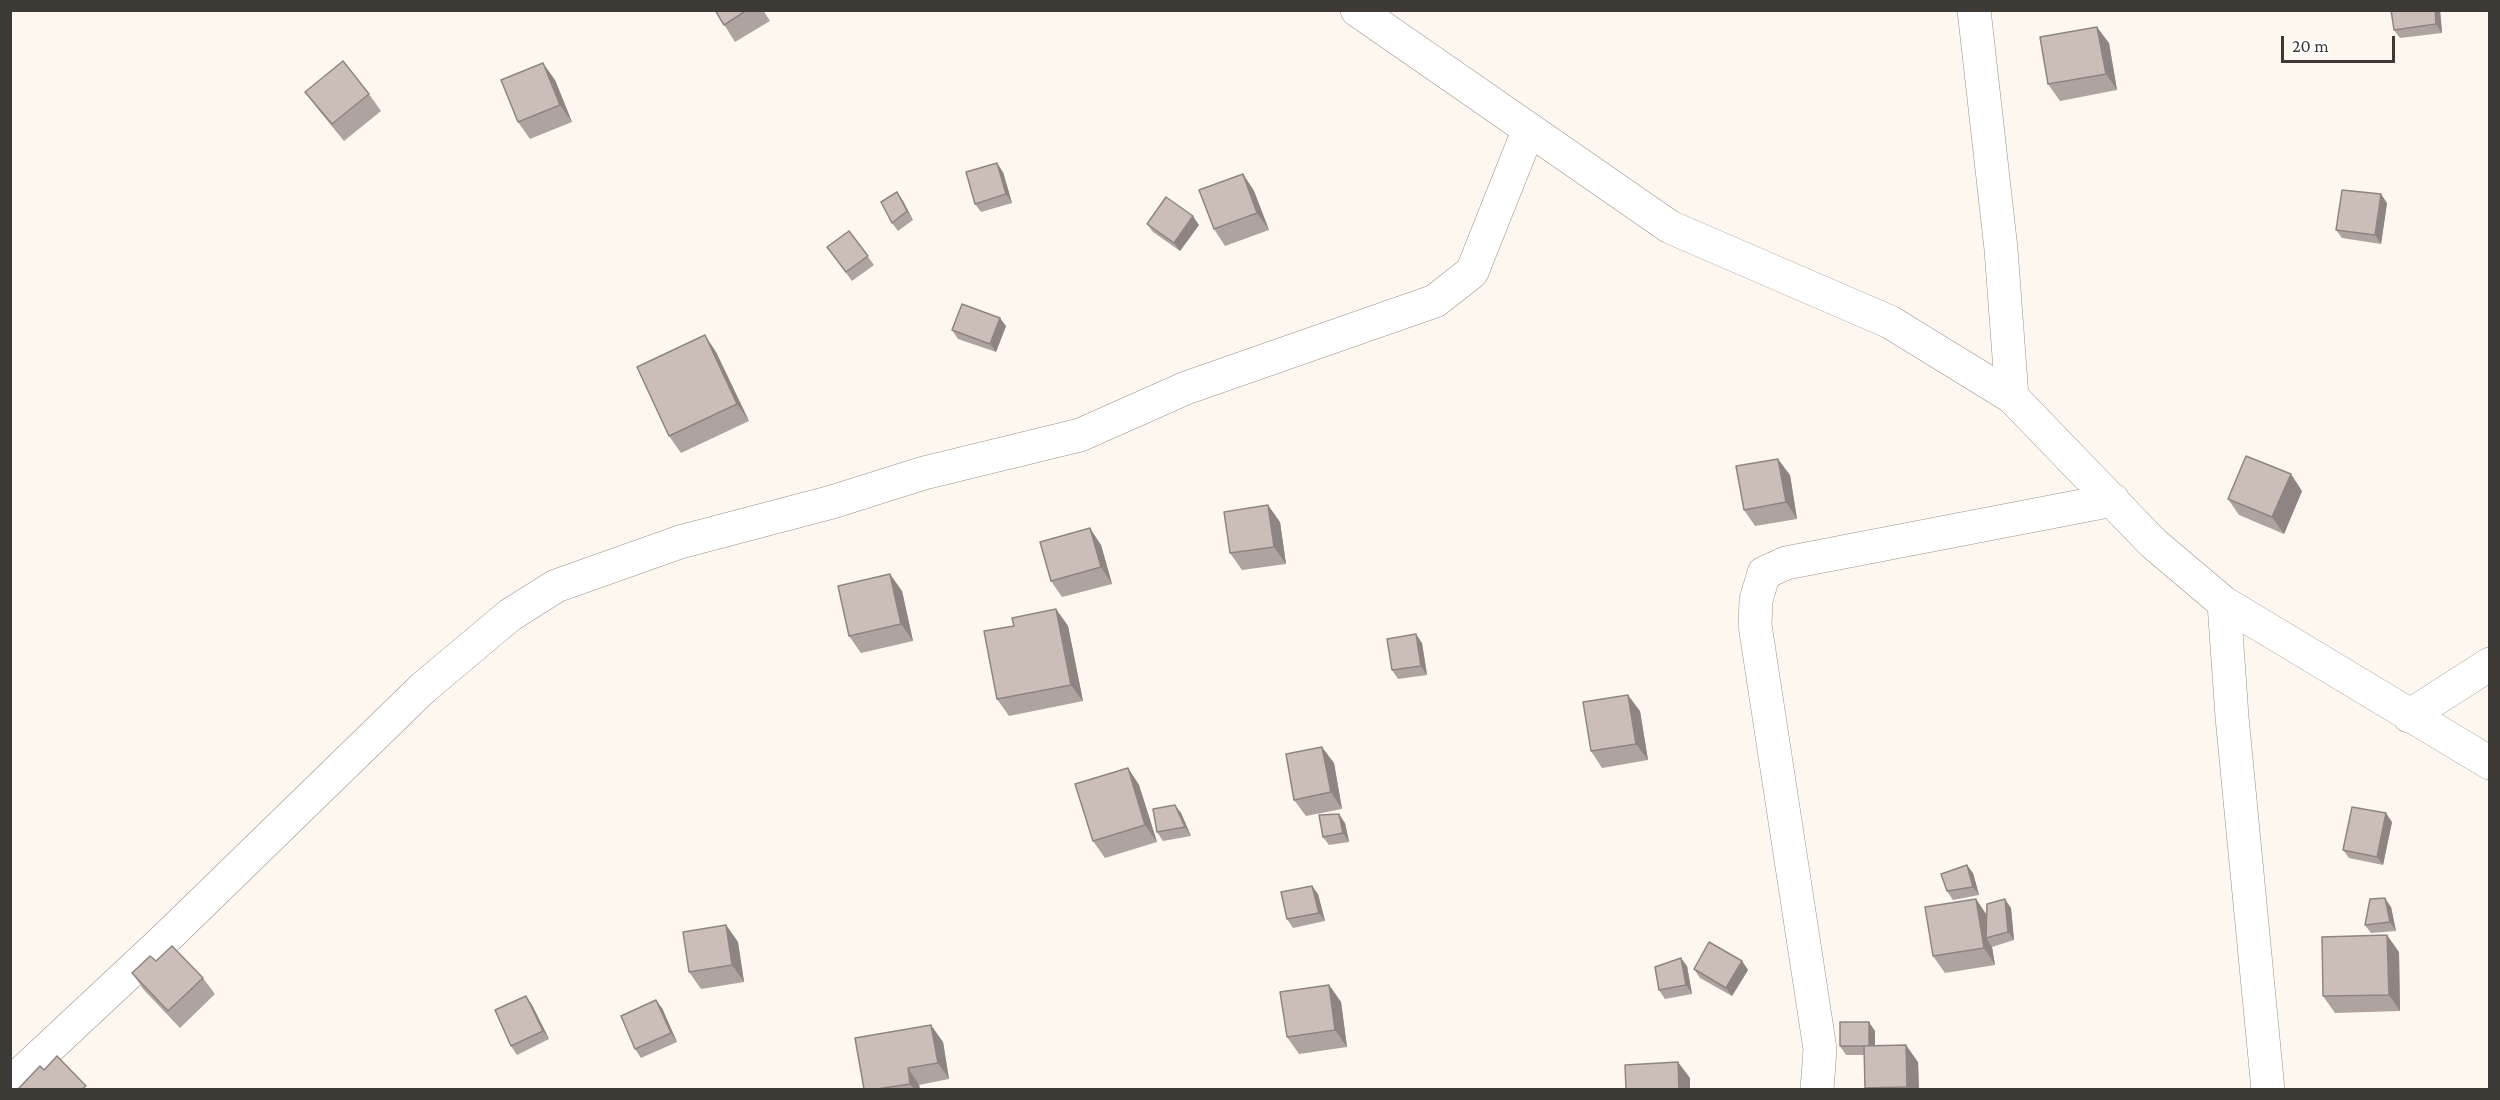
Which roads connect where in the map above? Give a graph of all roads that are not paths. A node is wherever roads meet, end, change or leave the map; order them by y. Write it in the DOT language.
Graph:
graph roads {
  1 [pos="1357,10"];
  2 [pos="1974,10"];
  3 [pos="1528,129"];
  4 [pos="2012,397"];
  5 [pos="2113,500"];
  6 [pos="2224,603"];
  7 [pos="2490,664"];
  8 [pos="2409,717"];
  9 [pos="2490,764"];
  10 [pos="10,1084"];
  11 [pos="1817,1089"];
  12 [pos="2268,1089"];
  1 -- 3 [label="street"];
  2 -- 4 [label="street"];
  3 -- 4 [label="street"];
  3 -- 10 [label="street"];
  4 -- 5 [label="street"];
  5 -- 6 [label="street"];
  5 -- 11 [label="street"];
  6 -- 8 [label="street"];
  6 -- 12 [label="street"];
  7 -- 8 [label="street"];
  8 -- 9 [label="street"];
}
